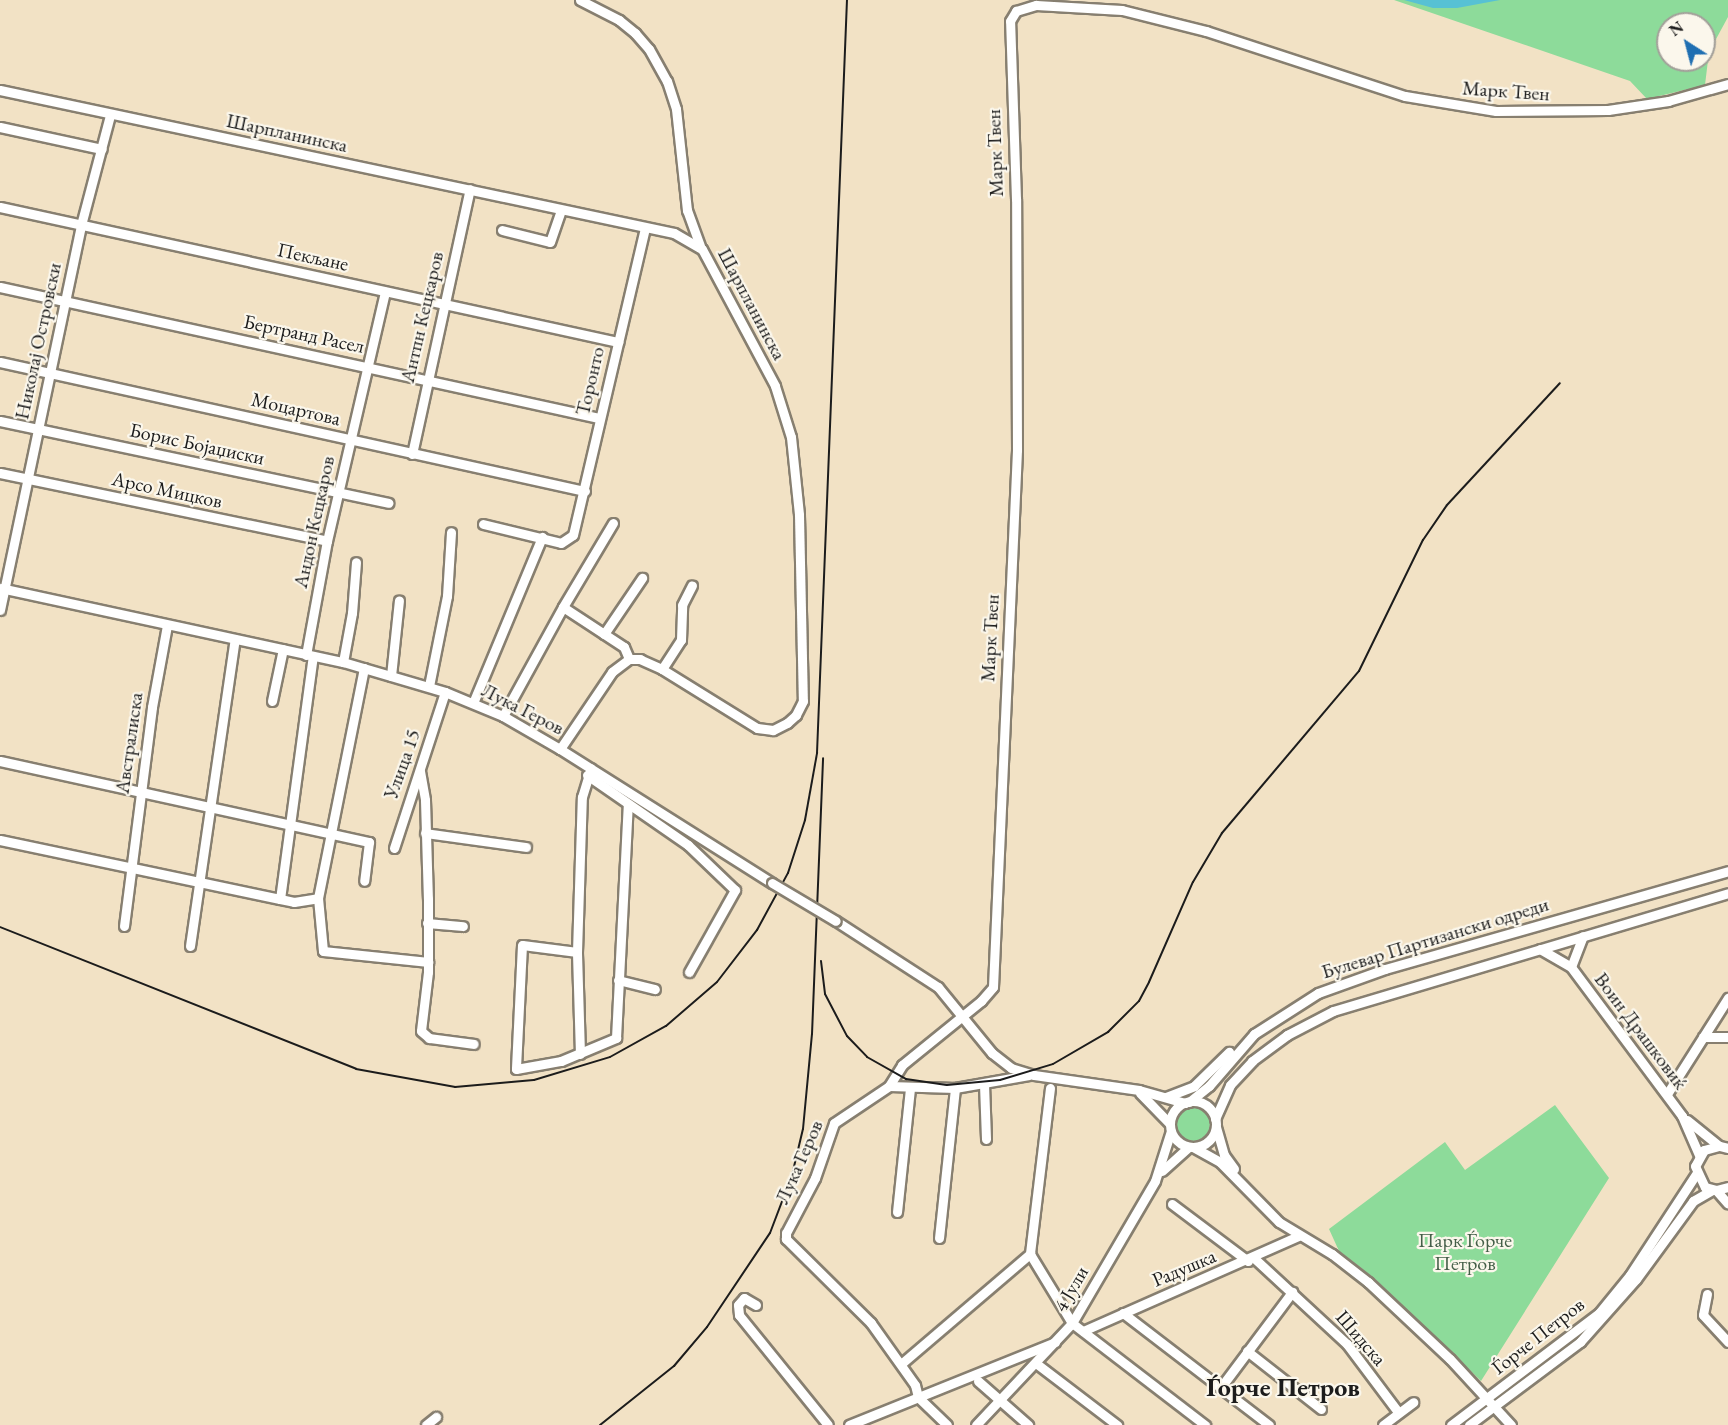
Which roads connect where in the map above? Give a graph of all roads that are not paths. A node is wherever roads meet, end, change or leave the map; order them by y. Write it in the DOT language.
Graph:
graph roads {
  1 [pos="580,0"];
  2 [pos="1728,84"];
  3 [pos="0,90"];
  4 [pos="110,115"];
  5 [pos="0,128"];
  6 [pos="102,149"];
  7 [pos="470,189"];
  8 [pos="0,207"];
  9 [pos="561,210"];
  10 [pos="81,225"];
  11 [pos="645,228"];
  12 [pos="502,230"];
  13 [pos="702,249"];
  14 [pos="0,287"];
  15 [pos="385,292"];
  16 [pos="64,301"];
  17 [pos="443,304"];
  18 [pos="618,342"];
  19 [pos="0,362"];
  20 [pos="368,367"];
  21 [pos="50,373"];
  22 [pos="425,381"];
  23 [pos="599,418"];
  24 [pos="0,421"];
  25 [pos="38,429"];
  26 [pos="350,440"];
  27 [pos="412,454"];
  28 [pos="0,473"];
  29 [pos="28,479"];
  30 [pos="585,491"];
  31 [pos="339,493"];
  32 [pos="388,502"];
  33 [pos="614,523"];
  34 [pos="483,524"];
  35 [pos="451,532"];
  36 [pos="542,537"];
  37 [pos="327,541"];
  38 [pos="356,562"];
  39 [pos="642,578"];
  40 [pos="693,585"];
  41 [pos="2,589"];
  42 [pos="399,600"];
  43 [pos="563,607"];
  44 [pos="0,610"];
  45 [pos="167,625"];
  46 [pos="604,634"];
  47 [pos="235,639"];
  48 [pos="283,649"];
  49 [pos="309,655"];
  50 [pos="629,659"];
  51 [pos="343,662"];
  52 [pos="364,668"];
  53 [pos="662,669"];
  54 [pos="391,676"];
  55 [pos="429,686"];
  56 [pos="445,692"];
  57 [pos="272,701"];
  58 [pos="473,703"];
  59 [pos="503,716"];
  60 [pos="560,749"];
  61 [pos="0,761"];
  62 [pos="420,771"];
  63 [pos="589,772"];
  64 [pos="140,791"];
  65 [pos="628,805"];
  66 [pos="210,806"];
  67 [pos="290,824"];
  68 [pos="329,832"];
  69 [pos="425,833"];
  70 [pos="0,840"];
  71 [pos="526,847"];
  72 [pos="394,848"];
  73 [pos="131,867"];
  74 [pos="1728,871"];
  75 [pos="364,881"];
  76 [pos="199,883"];
  77 [pos="1728,893"];
  78 [pos="318,898"];
  79 [pos="280,899"];
  80 [pos="427,923"];
  81 [pos="124,926"];
  82 [pos="463,926"];
  83 [pos="1583,936"];
  84 [pos="189,946"];
  85 [pos="1540,949"];
  86 [pos="577,952"];
  87 [pos="428,962"];
  88 [pos="1571,967"];
  89 [pos="689,972"];
  90 [pos="618,980"];
  91 [pos="655,989"];
  92 [pos="1728,998"];
  93 [pos="963,1013"];
  94 [pos="1703,1037"];
  95 [pos="1728,1037"];
  96 [pos="474,1044"];
  97 [pos="1242,1045"];
  98 [pos="580,1054"];
  99 [pos="1034,1075"];
  100 [pos="984,1084"];
  101 [pos="889,1086"];
  102 [pos="1126,1087"];
  103 [pos="955,1088"];
  104 [pos="1050,1088"];
  105 [pos="910,1089"];
  106 [pos="1667,1095"];
  107 [pos="1166,1097"];
  108 [pos="1187,1102"];
  109 [pos="1682,1116"];
  110 [pos="1216,1123"];
  111 [pos="1171,1128"];
  112 [pos="986,1139"];
  113 [pos="1191,1147"];
  114 [pos="1726,1147"];
  115 [pos="1699,1155"];
  116 [pos="1696,1174"];
  117 [pos="1155,1181"];
  118 [pos="1243,1184"];
  119 [pos="1728,1187"];
  120 [pos="1714,1190"];
  121 [pos="1172,1204"];
  122 [pos="1728,1204"];
  123 [pos="897,1212"];
  124 [pos="1298,1236"];
  125 [pos="939,1238"];
  126 [pos="1030,1254"];
  127 [pos="1251,1259"];
  128 [pos="1292,1292"];
  129 [pos="1707,1294"];
  130 [pos="756,1305"];
  131 [pos="1123,1313"];
  132 [pos="1072,1323"];
  133 [pos="1083,1331"];
  134 [pos="1058,1341"];
  135 [pos="1728,1342"];
  136 [pos="1247,1351"];
  137 [pos="901,1364"];
  138 [pos="1037,1364"];
  139 [pos="978,1382"];
  140 [pos="1221,1387"];
  141 [pos="918,1397"];
  142 [pos="1487,1398"];
  143 [pos="1001,1401"];
  144 [pos="1413,1402"];
  145 [pos="1495,1406"];
  146 [pos="1321,1408"];
  147 [pos="1398,1412"];
  148 [pos="436,1417"];
  149 [pos="863,1423"];
  150 [pos="426,1425"];
  151 [pos="828,1425"];
  152 [pos="849,1425"];
  153 [pos="947,1425"];
  154 [pos="976,1425"];
  155 [pos="1028,1425"];
  156 [pos="1117,1425"];
  157 [pos="1205,1425"];
  158 [pos="1269,1425"];
  159 [pos="1383,1425"];
  160 [pos="1451,1425"];
  161 [pos="1469,1425"];
  162 [pos="1511,1425"];
  1 -- 13 [label="street"];
  2 -- 93 [label="street, Марк Твен"];
  3 -- 4 [label="street, Шарпланинска"];
  4 -- 6 [label="street, Николај Островски"];
  4 -- 7 [label="street, Шарпланинска"];
  5 -- 6 [label="street"];
  6 -- 10 [label="street, Николај Островски"];
  7 -- 9 [label="street, Шарпланинска"];
  7 -- 17 [label="street, Антпн Кецкаров"];
  8 -- 10 [label="street, Пекљане"];
  9 -- 11 [label="street, Шарпланинска"];
  9 -- 12 [label="street"];
  10 -- 15 [label="street, Пекљане"];
  10 -- 16 [label="street, Николај Островски"];
  11 -- 13 [label="street, Шарпланинска"];
  11 -- 18 [label="street, Торонто"];
  13 -- 53 [label="street, Шарпланинска"];
  14 -- 16 [label="street, Бертранд Расел"];
  15 -- 17 [label="street, Пекљане"];
  15 -- 20 [label="street, Андон Кецкаров"];
  16 -- 20 [label="street, Бертранд Расел"];
  16 -- 21 [label="street, Николај Островски"];
  17 -- 18 [label="street, Пекљане"];
  17 -- 22 [label="street, Антпн Кецкаров"];
  18 -- 23 [label="street, Торонто"];
  19 -- 21 [label="street, Моцартова"];
  20 -- 22 [label="street, Бертранд Расел"];
  20 -- 26 [label="street, Андон Кецкаров"];
  21 -- 25 [label="street, Николај Островски"];
  21 -- 26 [label="street, Моцартова"];
  22 -- 23 [label="street, Бертранд Расел"];
  22 -- 27 [label="street, Антпн Кецкаров"];
  23 -- 30 [label="street, Торонто"];
  24 -- 25 [label="street, Борис Бојаџиски"];
  25 -- 29 [label="street, Николај Островски"];
  25 -- 31 [label="street, Борис Бојаџиски"];
  26 -- 27 [label="street, Моцартова"];
  26 -- 31 [label="street, Андон Кецкаров"];
  27 -- 30 [label="street, Моцартова"];
  28 -- 29 [label="street, Арсо Мицков"];
  29 -- 37 [label="street, Арсо Мицков"];
  29 -- 41 [label="street, Николај Островски"];
  30 -- 36 [label="street, Торонто"];
  31 -- 32 [label="street, Борис Бојаџиски"];
  31 -- 37 [label="street, Андон Кецкаров"];
  33 -- 43 [label="street"];
  34 -- 36 [label="street"];
  35 -- 55 [label="street"];
  36 -- 58 [label="street"];
  37 -- 49 [label="street, Андон Кецкаров"];
  38 -- 51 [label="street"];
  39 -- 46 [label="street"];
  40 -- 53 [label="street"];
  41 -- 44 [label="street, Николај Островски"];
  41 -- 45 [label="street, Лука Геров"];
  42 -- 54 [label="street"];
  43 -- 46 [label="street"];
  43 -- 59 [label="street"];
  45 -- 47 [label="street, Лука Геров"];
  45 -- 64 [label="street, Австралиска"];
  46 -- 50 [label="street"];
  47 -- 48 [label="street, Лука Геров"];
  47 -- 66 [label="street"];
  48 -- 49 [label="street, Лука Геров"];
  48 -- 57 [label="street"];
  49 -- 51 [label="street, Лука Геров"];
  49 -- 67 [label="street, Андон Кецкаров"];
  50 -- 53 [label="street, Шарпланинска"];
  50 -- 60 [label="street"];
  51 -- 52 [label="street, Лука Геров"];
  52 -- 54 [label="street, Лука Геров"];
  52 -- 68 [label="street"];
  54 -- 55 [label="street, Лука Геров"];
  55 -- 56 [label="street, Лука Геров"];
  56 -- 58 [label="street, Лука Геров"];
  56 -- 62 [label="street, Улица 15"];
  58 -- 59 [label="street, Лука Геров"];
  59 -- 60 [label="street, Лука Геров"];
  60 -- 63 [label="street, Лука Геров"];
  61 -- 64 [label="street"];
  62 -- 69 [label="street"];
  62 -- 72 [label="street, Улица 15"];
  63 -- 65 [label="street"];
  63 -- 86 [label="street"];
  63 -- 93 [label="street, Лука Геров, bridge"];
  64 -- 66 [label="street"];
  64 -- 73 [label="street, Австралиска"];
  65 -- 89 [label="street"];
  65 -- 90 [label="street"];
  66 -- 67 [label="street"];
  66 -- 76 [label="street"];
  67 -- 68 [label="street"];
  67 -- 79 [label="street, Андон Кецкаров"];
  68 -- 75 [label="street"];
  68 -- 78 [label="street"];
  69 -- 71 [label="street"];
  69 -- 80 [label="street"];
  70 -- 73 [label="street"];
  73 -- 76 [label="street"];
  73 -- 81 [label="street, Австралиска"];
  74 -- 97 [label="street, Булевар Партизански одреди"];
  76 -- 79 [label="street"];
  76 -- 84 [label="street"];
  77 -- 83 [label="street, Булевар Партизански одреди"];
  78 -- 79 [label="street"];
  78 -- 87 [label="street"];
  80 -- 82 [label="street"];
  80 -- 87 [label="street"];
  83 -- 85 [label="street, Булевар Партизански одреди"];
  83 -- 88 [label="street, Воин Драшковиќ"];
  85 -- 88 [label="street, Воин Драшковиќ"];
  85 -- 110 [label="street, Булевар Партизански одреди"];
  86 -- 98 [label="street"];
  86 -- 98 [label="street"];
  87 -- 96 [label="street"];
  88 -- 106 [label="street, Воин Драшковиќ"];
  90 -- 91 [label="street"];
  90 -- 98 [label="street"];
  92 -- 94 [label="street"];
  93 -- 99 [label="street, Лука Геров"];
  93 -- 101 [label="street, Лука Геров"];
  94 -- 95 [label="street"];
  94 -- 106 [label="street"];
  97 -- 107 [label="street"];
  97 -- 108 [label="street, Булевар Партизански одреди"];
  99 -- 100 [label="street"];
  99 -- 102 [label="street, Лука Геров"];
  100 -- 103 [label="street"];
  100 -- 112 [label="street"];
  101 -- 105 [label="street"];
  101 -- 137 [label="street, Лука Геров"];
  102 -- 107 [label="street, Лука Геров"];
  102 -- 111 [label="street, Лука Геров"];
  103 -- 105 [label="street"];
  103 -- 125 [label="street"];
  104 -- 126 [label="street"];
  105 -- 123 [label="street"];
  106 -- 109 [label="street, Воин Драшковиќ"];
  107 -- 108 [label="street, Лука Геров"];
  108 -- 110 [label="street"];
  108 -- 111 [label="street"];
  109 -- 114 [label="street, Воин Драшковиќ"];
  109 -- 115 [label="street, Воин Драшковиќ"];
  110 -- 113 [label="street"];
  110 -- 118 [label="street"];
  111 -- 113 [label="street"];
  111 -- 117 [label="street, 4 Јули"];
  113 -- 117 [label="street, 4 Јули"];
  113 -- 118 [label="street"];
  114 -- 115 [label="street"];
  115 -- 116 [label="street, Ѓорче Петров"];
  116 -- 120 [label="street"];
  116 -- 142 [label="street, Ѓорче Петров"];
  117 -- 132 [label="street, 4 Јули"];
  118 -- 124 [label="street"];
  119 -- 120 [label="street, Ѓорче Петров"];
  120 -- 122 [label="street"];
  120 -- 145 [label="street, Ѓорче Петров"];
  121 -- 127 [label="street, Шидска"];
  124 -- 127 [label="street, Радушка"];
  124 -- 142 [label="street"];
  126 -- 132 [label="street"];
  126 -- 137 [label="street"];
  127 -- 128 [label="street, Шидска"];
  127 -- 131 [label="street, Радушка"];
  128 -- 136 [label="street"];
  128 -- 147 [label="street, Шидска"];
  129 -- 135 [label="street"];
  130 -- 151 [label="street"];
  131 -- 133 [label="street, Радушка"];
  131 -- 140 [label="street"];
  132 -- 133 [label="street"];
  132 -- 134 [label="street, 4 Јули"];
  133 -- 157 [label="street"];
  134 -- 138 [label="street, 4 Јули"];
  134 -- 141 [label="street"];
  136 -- 140 [label="street"];
  136 -- 146 [label="street"];
  137 -- 141 [label="street"];
  138 -- 143 [label="street, 4 Јули"];
  138 -- 156 [label="street"];
  139 -- 143 [label="street"];
  140 -- 158 [label="street"];
  141 -- 149 [label="street"];
  141 -- 153 [label="street"];
  142 -- 145 [label="street"];
  142 -- 160 [label="street, Ѓорче Петров"];
  143 -- 154 [label="street, 4 Јули"];
  143 -- 155 [label="street"];
  144 -- 147 [label="street"];
  145 -- 161 [label="street, Ѓорче Петров"];
  145 -- 162 [label="street"];
  147 -- 159 [label="street"];
  148 -- 150 [label="street"];
  149 -- 152 [label="street"];
}
